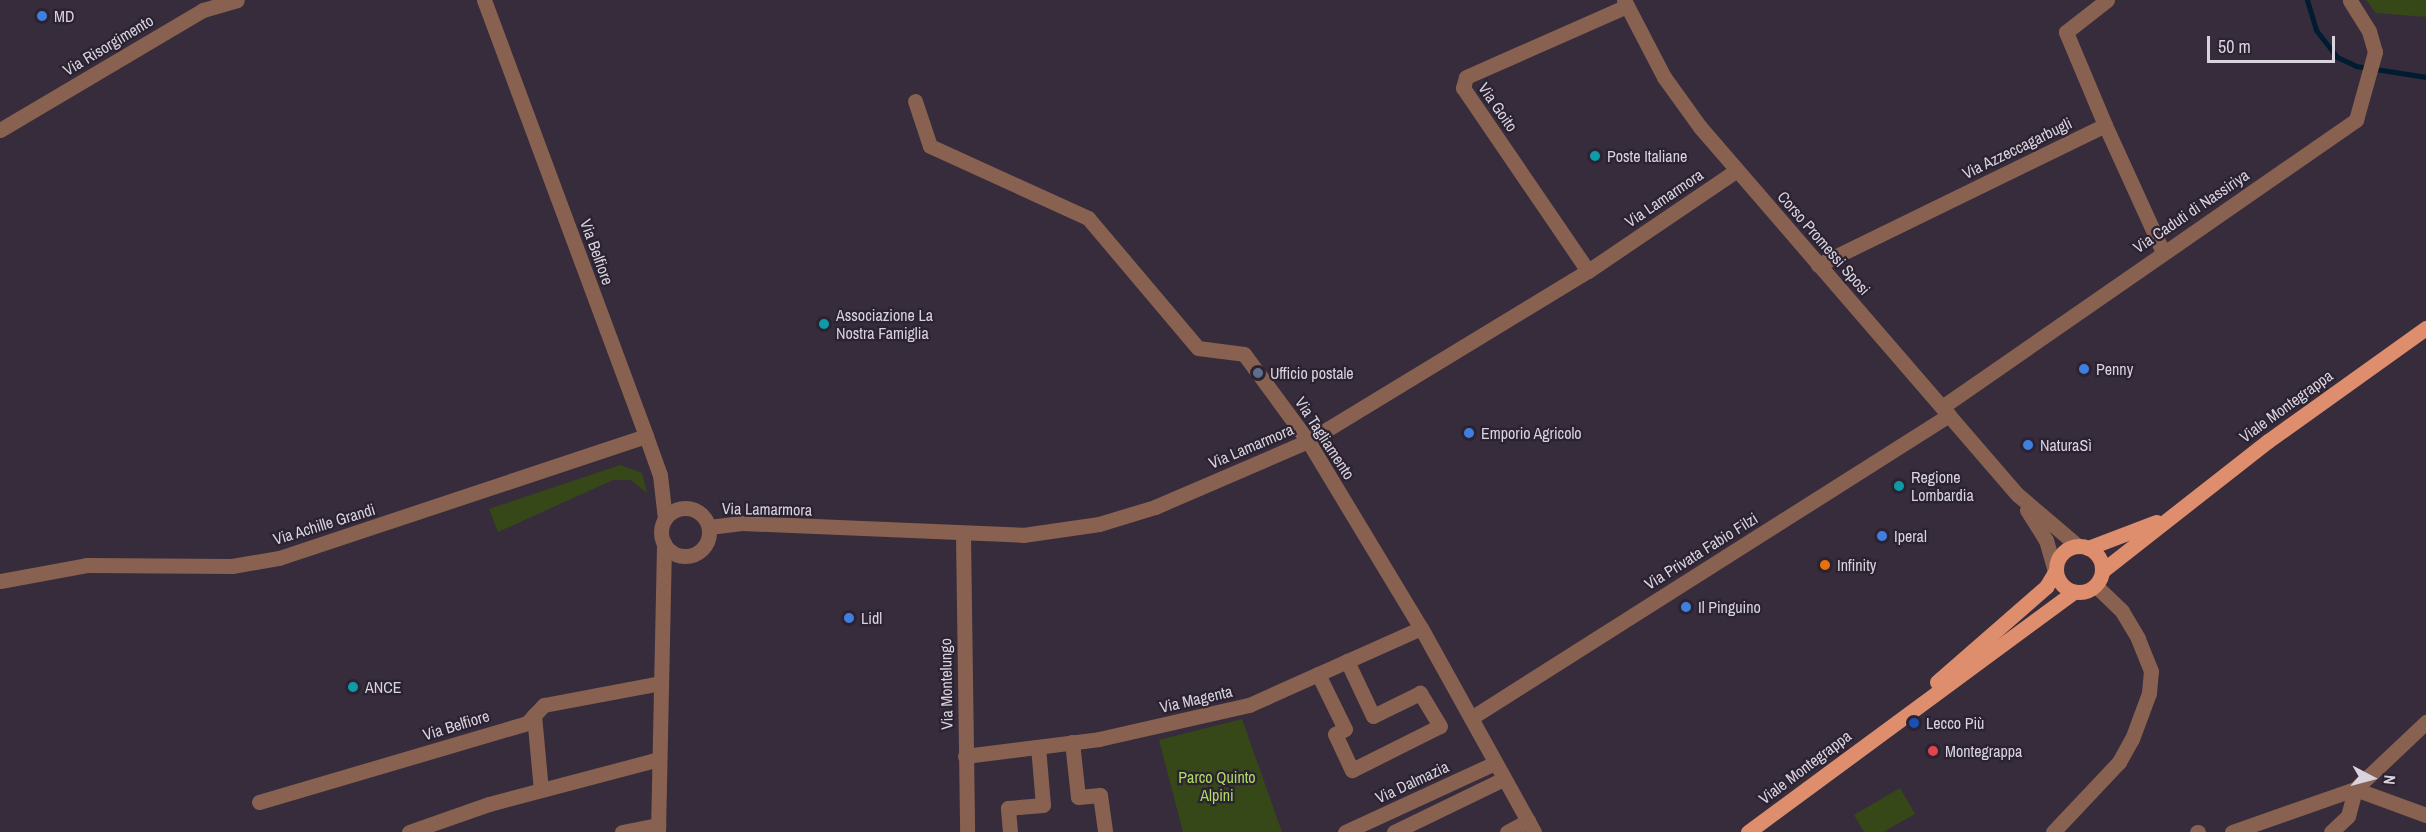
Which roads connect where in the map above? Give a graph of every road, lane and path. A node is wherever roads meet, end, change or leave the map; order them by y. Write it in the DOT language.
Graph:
graph roads {
  1 [pos="237,0"];
  2 [pos="484,0"];
  3 [pos="2107,0"];
  4 [pos="2350,0"];
  5 [pos="1625,3"];
  6 [pos="915,101"];
  7 [pos="2105,125"];
  8 [pos="0,130"];
  9 [pos="1737,170"];
  10 [pos="2163,252"];
  11 [pos="1818,265"];
  12 [pos="1588,271"];
  13 [pos="2426,328"];
  14 [pos="1946,411"];
  15 [pos="646,436"];
  16 [pos="1308,441"];
  17 [pos="2018,495"];
  18 [pos="2170,515"];
  19 [pos="665,519"];
  20 [pos="709,527"];
  21 [pos="963,535"];
  22 [pos="664,543"];
  23 [pos="2083,547"];
  24 [pos="2055,572"];
  25 [pos="2098,578"];
  26 [pos="0,581"];
  27 [pos="2074,592"];
  28 [pos="1421,628"];
  29 [pos="1347,661"];
  30 [pos="1318,674"];
  31 [pos="660,683"];
  32 [pos="534,715"];
  33 [pos="1472,718"];
  34 [pos="2426,722"];
  35 [pos="1884,730"];
  36 [pos="1072,742"];
  37 [pos="1038,747"];
  38 [pos="965,756"];
  39 [pos="659,759"];
  40 [pos="1495,763"];
  41 [pos="1503,779"];
  42 [pos="2355,789"];
  43 [pos="541,790"];
  44 [pos="259,802"];
  45 [pos="2426,815"];
  46 [pos="1422,826"];
  47 [pos="1531,827"];
  48 [pos="658,828"];
  49 [pos="409,832"];
  50 [pos="622,832"];
  51 [pos="968,832"];
  52 [pos="1010,832"];
  53 [pos="1105,832"];
  54 [pos="1345,832"];
  55 [pos="1394,832"];
  56 [pos="1507,832"];
  57 [pos="1749,832"];
  58 [pos="2053,832"];
  59 [pos="2232,832"];
  60 [pos="2331,832"];
  1 -- 8 [label="street, Via Risorgimento"];
  2 -- 15 [label="street, Via Belfiore"];
  3 -- 7 [label="street"];
  4 -- 10 [label="street, Via Caduti di Nassiriya"];
  5 -- 9 [label="street, Corso Promessi Sposi"];
  5 -- 12 [label="street, Via Goito"];
  6 -- 16 [label="street, Via Tagliamento"];
  7 -- 10 [label="street"];
  7 -- 11 [label="street, Via Azzeccagarbugli"];
  9 -- 11 [label="street, Corso Promessi Sposi"];
  9 -- 12 [label="street, Via Lamarmora"];
  10 -- 14 [label="street, Via Caduti di Nassiriya"];
  11 -- 14 [label="street, Corso Promessi Sposi"];
  12 -- 16 [label="street, Via Lamarmora"];
  13 -- 18 [label="main road, Viale Montegrappa"];
  14 -- 17 [label="street, Corso Promessi Sposi"];
  14 -- 33 [label="street, Via Privata Fabio Filzi"];
  15 -- 19 [label="street, Via Belfiore"];
  15 -- 26 [label="street, Via Achille Grandi"];
  16 -- 21 [label="street, Via Lamarmora"];
  16 -- 28 [label="street, Via Tagliamento"];
  17 -- 23 [label="street, Corso Promessi Sposi"];
  17 -- 24 [label="street, Corso Promessi Sposi"];
  18 -- 23 [label="main road, Viale Montegrappa"];
  18 -- 25 [label="main road, Viale Montegrappa"];
  19 -- 20 [label="street"];
  19 -- 22 [label="street"];
  20 -- 21 [label="street, Via Lamarmora"];
  20 -- 22 [label="street"];
  21 -- 38 [label="street, Via Montelungo"];
  22 -- 31 [label="street"];
  23 -- 24 [label="main road"];
  23 -- 25 [label="main road"];
  24 -- 27 [label="main road"];
  24 -- 35 [label="main road, Viale Montegrappa"];
  25 -- 27 [label="main road"];
  25 -- 58 [label="street"];
  27 -- 35 [label="main road, Viale Montegrappa"];
  28 -- 29 [label="street, Via Magenta"];
  28 -- 33 [label="street, Via Tagliamento"];
  29 -- 30 [label="street, Via Magenta"];
  29 -- 30 [label="street"];
  30 -- 36 [label="street, Via Magenta"];
  31 -- 32 [label="street, Via Belfiore"];
  31 -- 39 [label="street"];
  32 -- 43 [label="street"];
  32 -- 44 [label="street, Via Belfiore"];
  33 -- 40 [label="street, Via Tagliamento"];
  34 -- 42 [label="street"];
  35 -- 57 [label="main road, Viale Montegrappa"];
  36 -- 37 [label="street, Via Magenta"];
  36 -- 53 [label="street"];
  37 -- 38 [label="street, Via Magenta"];
  37 -- 52 [label="street"];
  38 -- 51 [label="street, Via Montelungo"];
  39 -- 43 [label="street"];
  39 -- 48 [label="street"];
  40 -- 41 [label="street, Via Tagliamento"];
  40 -- 54 [label="street, Via Dalmazia"];
  41 -- 46 [label="street"];
  41 -- 47 [label="street, Via Tagliamento"];
  42 -- 45 [label="street"];
  42 -- 59 [label="street"];
  42 -- 60 [label="street"];
  43 -- 49 [label="street"];
  46 -- 55 [label="street"];
  47 -- 56 [label="street"];
  48 -- 50 [label="street"];
}
